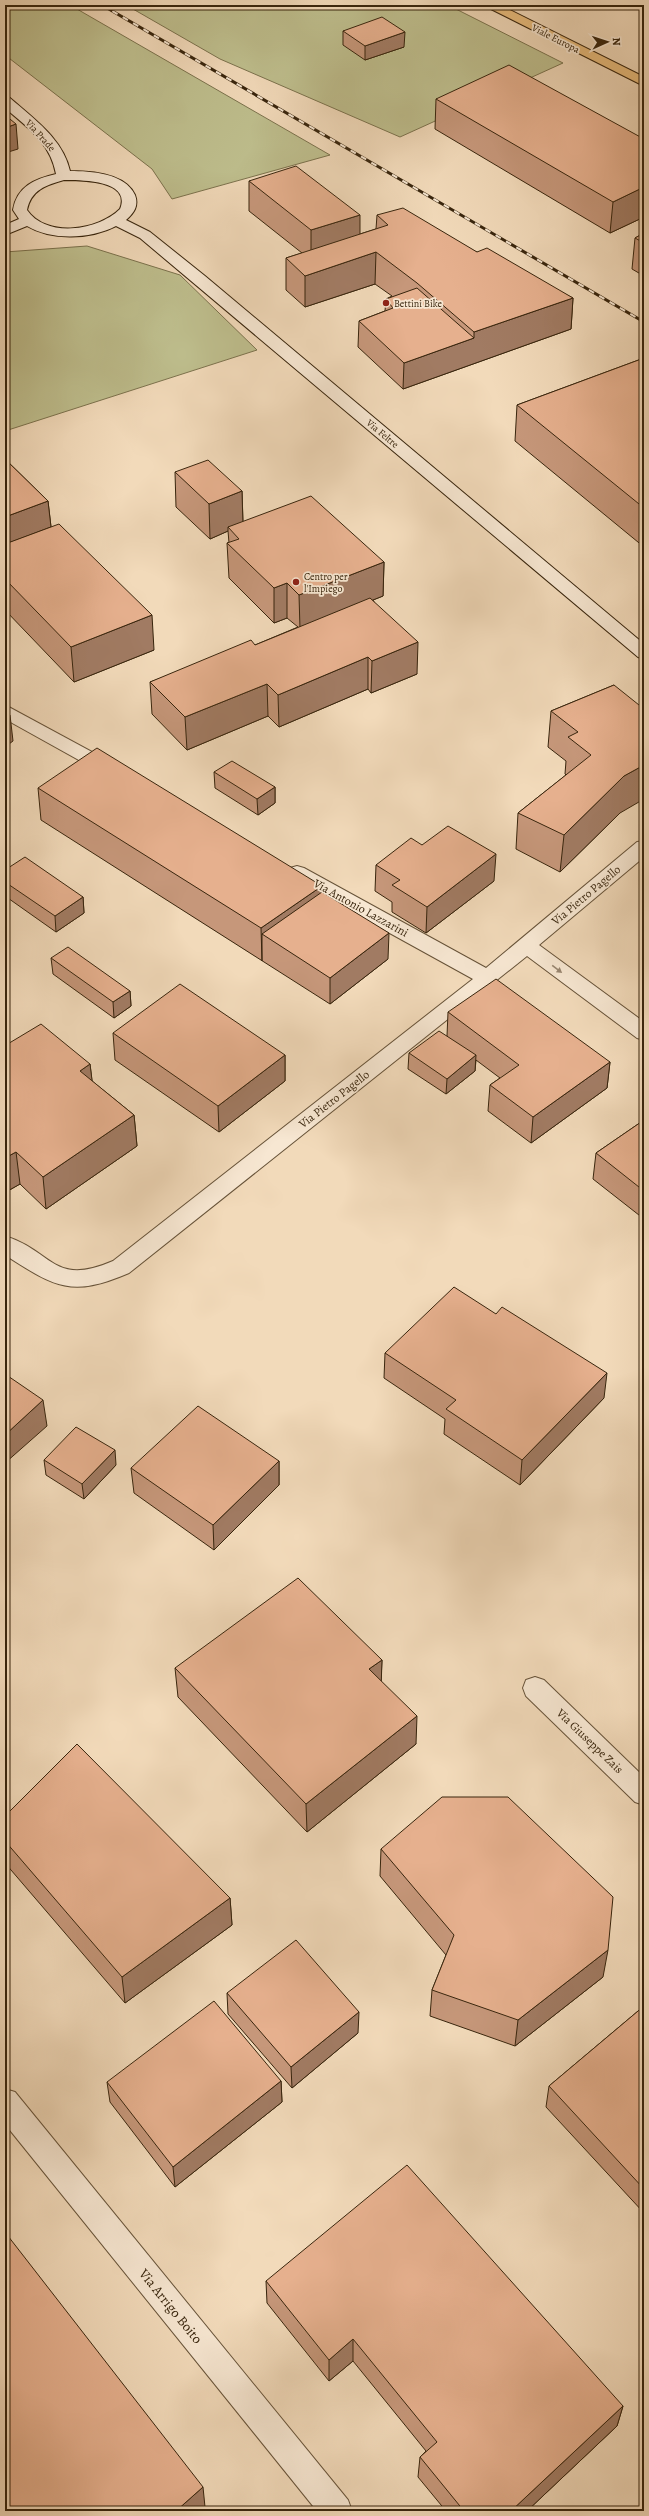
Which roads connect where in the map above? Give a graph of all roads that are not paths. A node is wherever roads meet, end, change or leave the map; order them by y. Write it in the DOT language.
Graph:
graph roads {
  1 [pos="490,5"];
  2 [pos="644,82"];
  3 [pos="5,101"];
  4 [pos="64,176"];
  5 [pos="28,220"];
  6 [pos="117,221"];
  7 [pos="5,231"];
  8 [pos="644,653"];
  9 [pos="5,711"];
  10 [pos="124,777"];
  11 [pos="644,847"];
  12 [pos="284,866"];
  13 [pos="526,945"];
  14 [pos="487,978"];
  15 [pos="644,1033"];
  16 [pos="5,1244"];
  17 [pos="535,1688"];
  18 [pos="644,1794"];
  19 [pos="5,2102"];
  20 [pos="337,2511"];
  1 -- 2 [label="main road, Viale Europa"];
  3 -- 4 [label="street, Via Prade"];
  4 -- 5 [label="street"];
  4 -- 6 [label="street"];
  5 -- 6 [label="street"];
  5 -- 7 [label="street"];
  6 -- 8 [label="street, Via Feltre"];
  9 -- 10 [label="street"];
  11 -- 13 [label="street, Via Pietro Pagello"];
  12 -- 14 [label="street, Via Antonio Lazzarini"];
  13 -- 14 [label="street, Via Pietro Pagello"];
  13 -- 15 [label="street, one-way"];
  14 -- 16 [label="street, Via Pietro Pagello"];
  17 -- 18 [label="street, Via Giuseppe Zais"];
  19 -- 20 [label="street, Via Arrigo Boito"];
}
